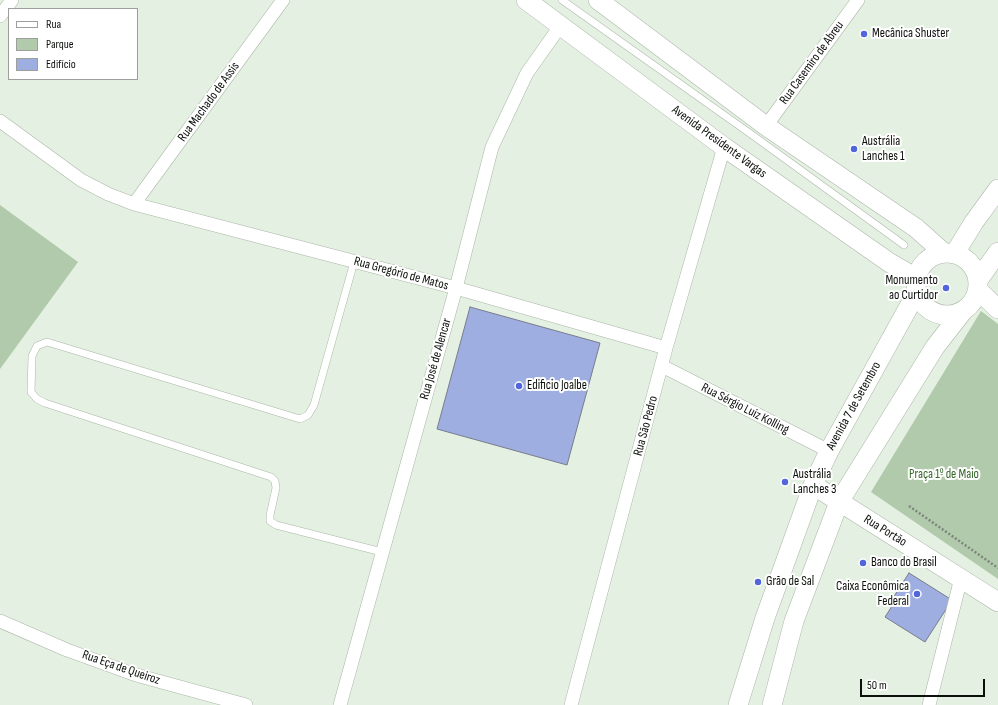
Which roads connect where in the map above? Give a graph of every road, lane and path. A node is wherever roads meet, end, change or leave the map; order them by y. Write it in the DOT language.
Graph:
graph roads {
  1 [pos="12,0"];
  2 [pos="283,0"];
  3 [pos="526,0"];
  4 [pos="562,0"];
  5 [pos="598,0"];
  6 [pos="858,0"];
  7 [pos="0,16"];
  8 [pos="561,25"];
  9 [pos="0,121"];
  10 [pos="766,126"];
  11 [pos="724,147"];
  12 [pos="998,189"];
  13 [pos="134,204"];
  14 [pos="904,245"];
  15 [pos="949,252"];
  16 [pos="998,252"];
  17 [pos="354,262"];
  18 [pos="916,285"];
  19 [pos="979,285"];
  20 [pos="456,288"];
  21 [pos="998,309"];
  22 [pos="963,311"];
  23 [pos="666,348"];
  24 [pos="662,366"];
  25 [pos="829,451"];
  26 [pos="813,485"];
  27 [pos="839,502"];
  28 [pos="909,506"];
  29 [pos="382,552"];
  30 [pos="998,568"];
  31 [pos="961,578"];
  32 [pos="998,602"];
  33 [pos="0,620"];
  34 [pos="246,705"];
  35 [pos="340,705"];
  36 [pos="571,705"];
  37 [pos="738,705"];
  38 [pos="772,705"];
  39 [pos="929,705"];
  1 -- 7 [label="street"];
  2 -- 13 [label="street, Rua Machado de Assis"];
  3 -- 8 [label="main road, Avenida Presidente Vargas"];
  4 -- 14 [label="lane"];
  5 -- 10 [label="main road"];
  6 -- 10 [label="street, Rua Casemiro de Abreu"];
  8 -- 11 [label="main road, Avenida Presidente Vargas"];
  8 -- 20 [label="street, Rua José de Alencar"];
  9 -- 13 [label="street, Rua Gregório de Matos"];
  10 -- 15 [label="main road"];
  11 -- 18 [label="main road, Avenida Presidente Vargas"];
  11 -- 23 [label="street, Rua São Pedro"];
  12 -- 15 [label="main road"];
  13 -- 17 [label="street, Rua Gregório de Matos"];
  15 -- 18 [label="main road"];
  15 -- 19 [label="main road"];
  16 -- 19 [label="main road"];
  17 -- 20 [label="street, Rua Gregório de Matos"];
  17 -- 29 [label="lane"];
  18 -- 22 [label="main road"];
  18 -- 25 [label="main road, Avenida 7 de Setembro"];
  19 -- 21 [label="main road"];
  19 -- 22 [label="main road"];
  20 -- 23 [label="street, Rua Gregório de Matos"];
  20 -- 29 [label="street, Rua José de Alencar"];
  22 -- 27 [label="main road"];
  23 -- 24 [label="street, Rua São Pedro"];
  24 -- 25 [label="street, Rua Sérgio Luiz Kolling"];
  24 -- 36 [label="street, Rua São Pedro"];
  25 -- 26 [label="main road, Avenida 7 de Setembro"];
  26 -- 27 [label="main road, Rua Portão"];
  26 -- 37 [label="main road, Avenida 7 de Setembro"];
  27 -- 31 [label="main road, Rua Portão"];
  27 -- 38 [label="main road"];
  28 -- 30 [label="path"];
  29 -- 35 [label="street, Rua José de Alencar"];
  31 -- 32 [label="main road, Rua Portão"];
  31 -- 39 [label="street"];
  33 -- 34 [label="street, Rua Eça de Queiroz"];
}
